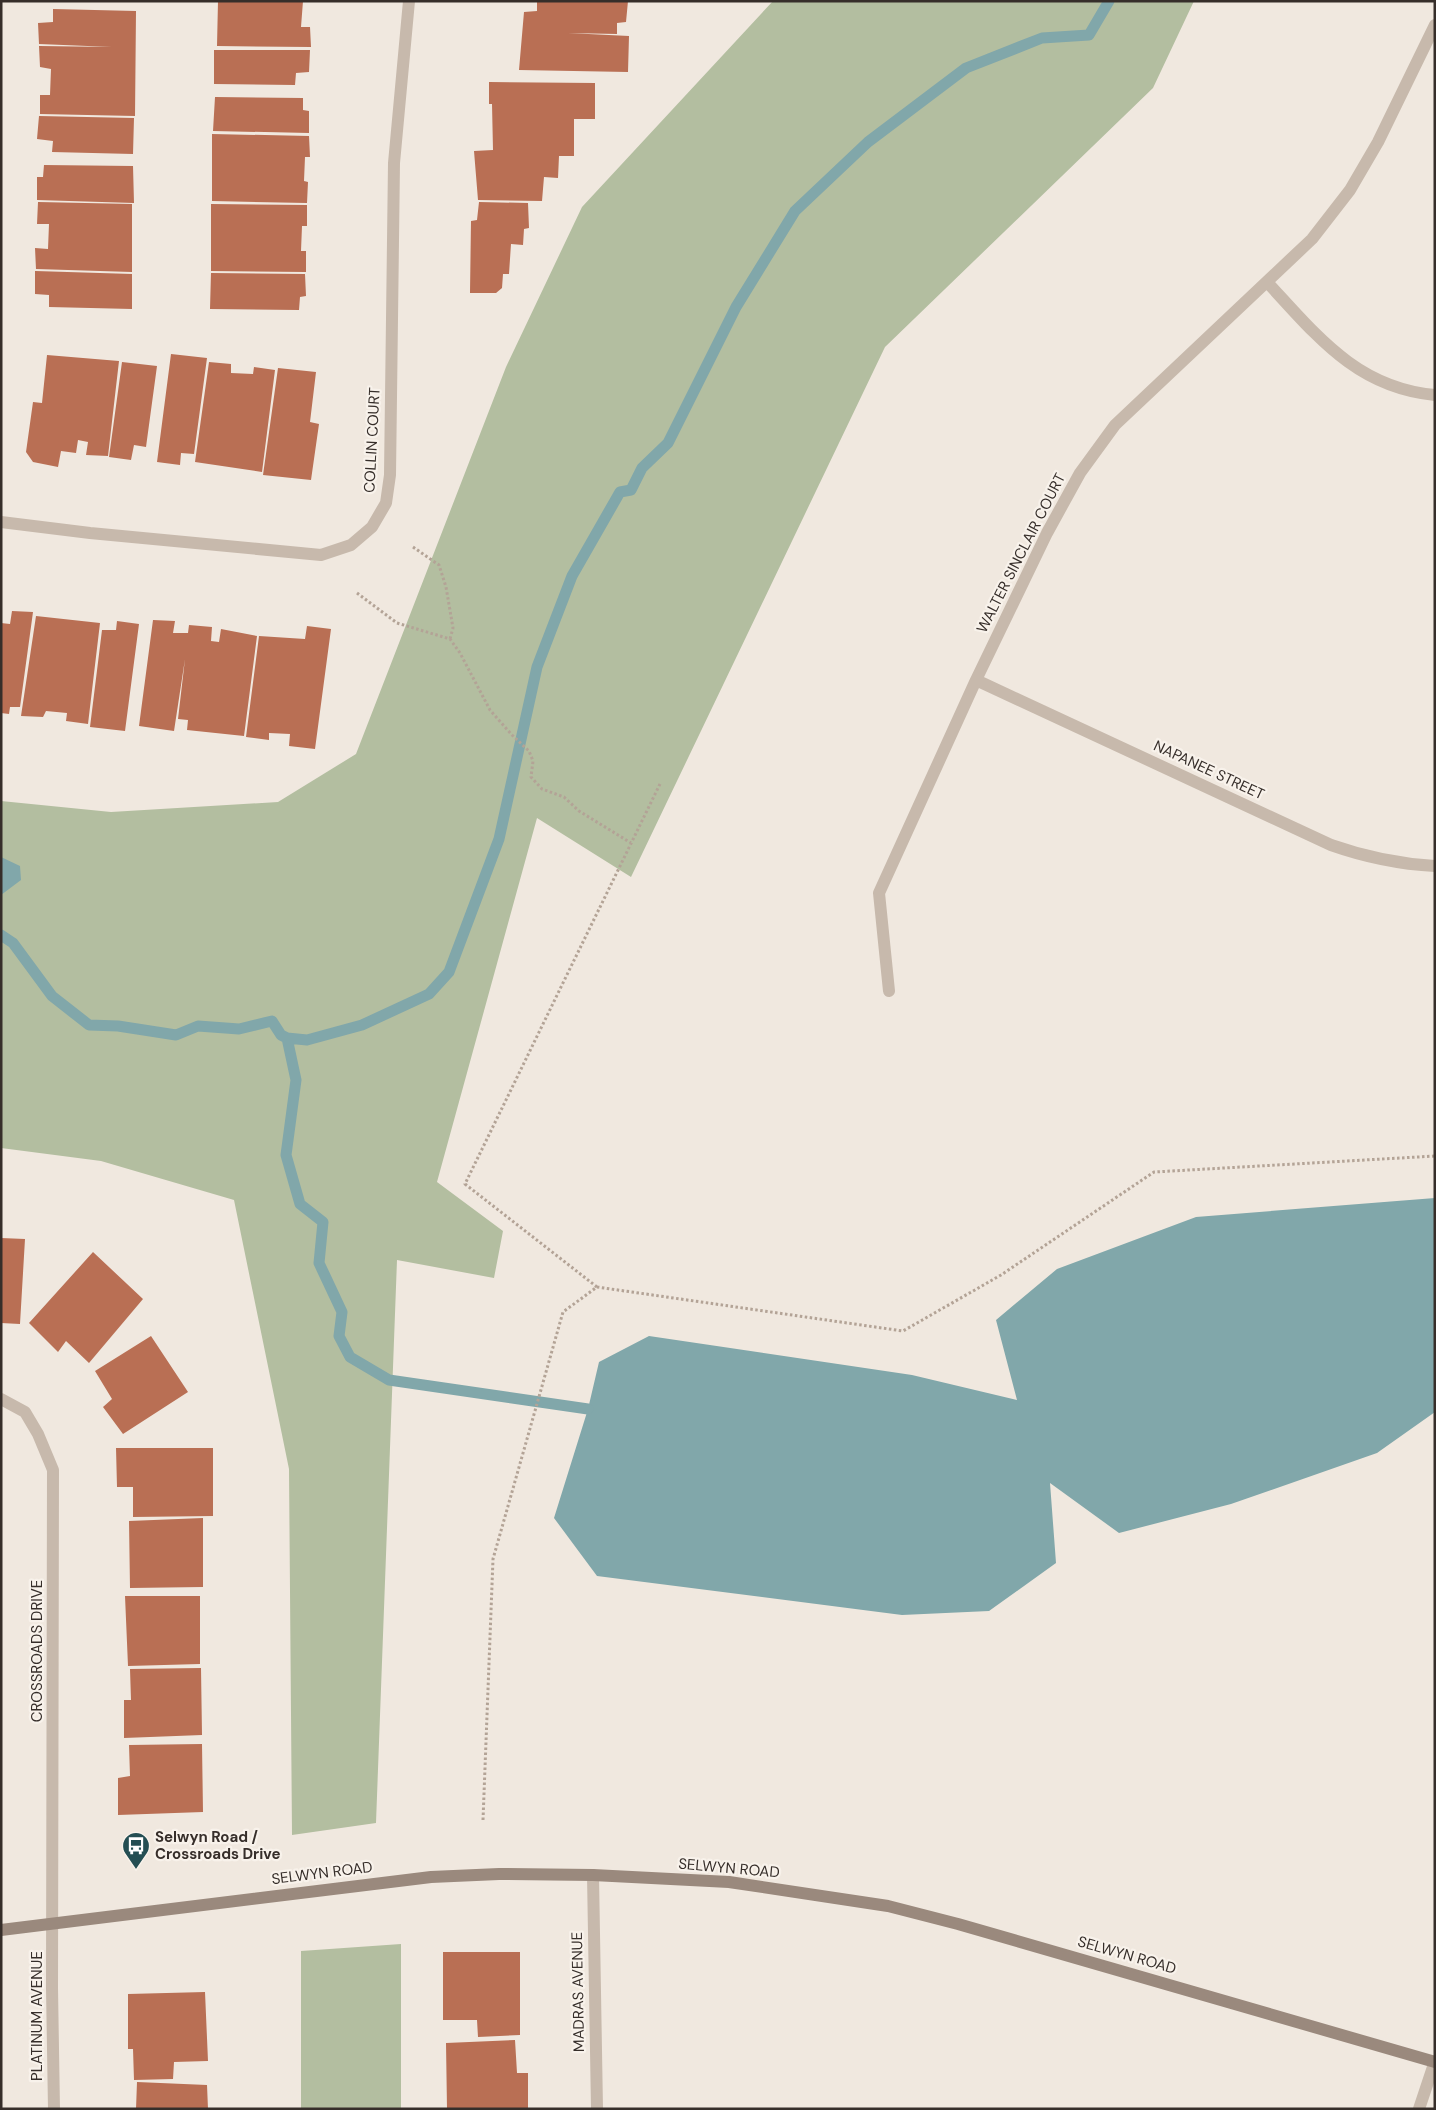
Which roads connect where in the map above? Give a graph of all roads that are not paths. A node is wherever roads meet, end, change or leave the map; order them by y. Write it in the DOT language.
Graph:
graph roads {
  1 [pos="408,1"];
  2 [pos="1435,25"];
  3 [pos="1267,282"];
  4 [pos="1435,395"];
  5 [pos="1,522"];
  6 [pos="976,680"];
  7 [pos="1435,866"];
  8 [pos="889,991"];
  9 [pos="1,1399"];
  10 [pos="593,1875"];
  11 [pos="53,1923"];
  12 [pos="1,1930"];
  13 [pos="1435,2062"];
  14 [pos="54,2109"];
  15 [pos="597,2109"];
  16 [pos="1419,2109"];
  1 -- 5 [label="street, COLLIN COURT"];
  2 -- 3 [label="street, WALTER SINCLAIR COURT"];
  3 -- 4 [label="street"];
  3 -- 6 [label="street, WALTER SINCLAIR COURT"];
  6 -- 7 [label="street, NAPANEE STREET"];
  6 -- 8 [label="street, WALTER SINCLAIR COURT"];
  9 -- 11 [label="street, CROSSROADS DRIVE"];
  10 -- 11 [label="street, SELWYN ROAD"];
  10 -- 13 [label="street, SELWYN ROAD"];
  10 -- 15 [label="street, MADRAS AVENUE"];
  11 -- 12 [label="street, SELWYN ROAD"];
  11 -- 14 [label="street, PLATINUM AVENUE"];
  13 -- 16 [label="street"];
}
